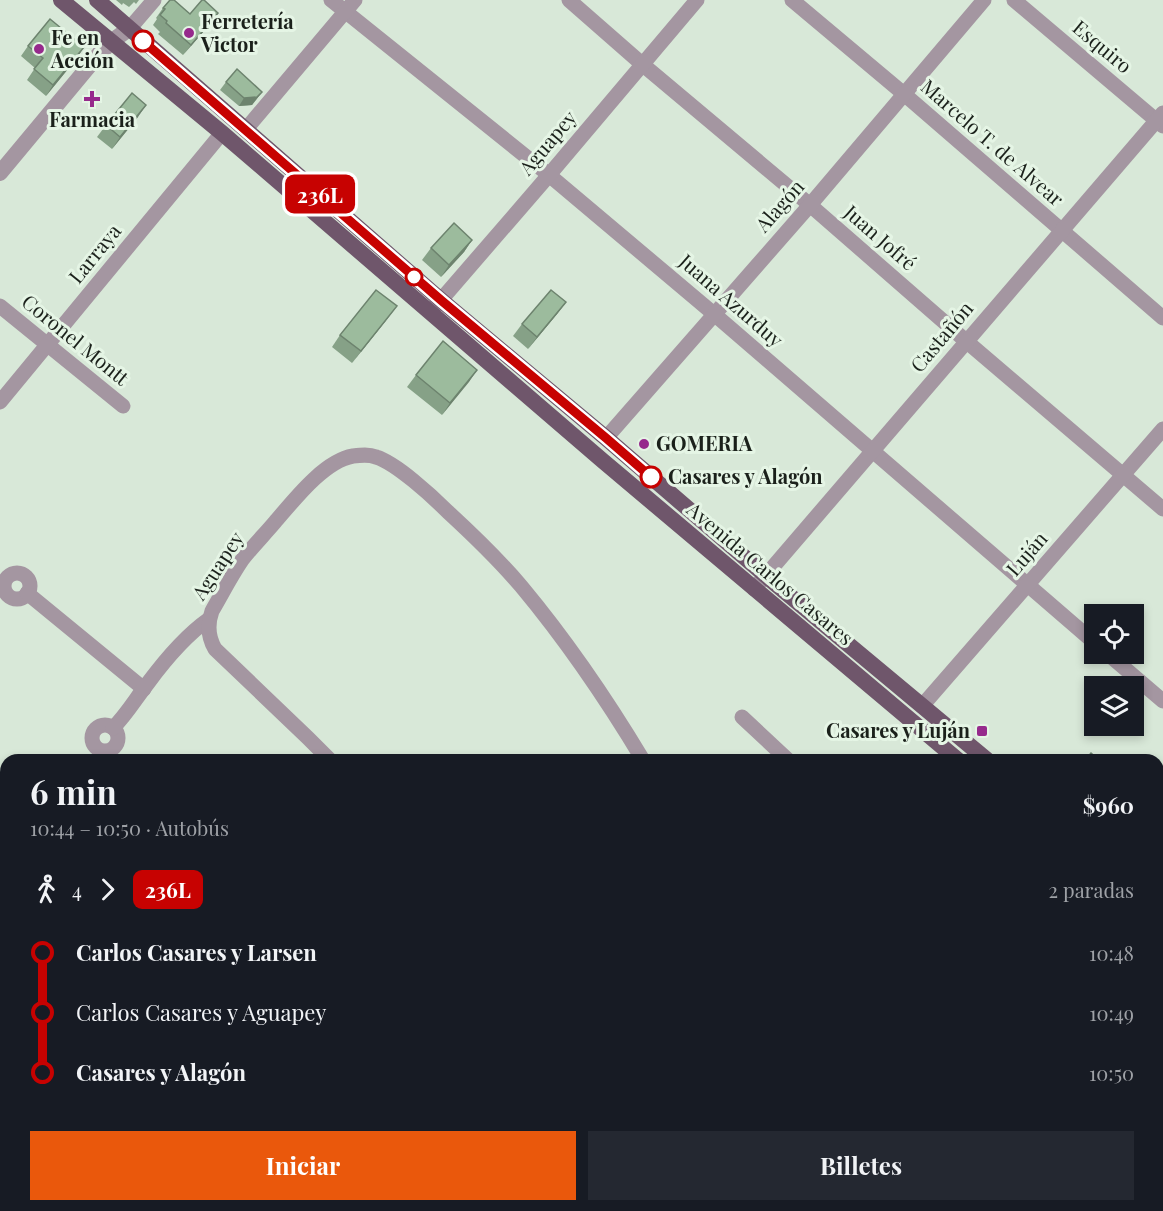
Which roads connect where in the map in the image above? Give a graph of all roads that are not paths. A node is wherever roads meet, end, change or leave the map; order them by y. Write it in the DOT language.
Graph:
graph roads {
  1 [pos="61,0"];
  2 [pos="97,0"];
  3 [pos="154,0"];
  4 [pos="331,0"];
  5 [pos="569,0"];
  6 [pos="697,0"];
  7 [pos="792,0"];
  8 [pos="984,0"];
  9 [pos="1014,0"];
  10 [pos="350,6"];
  11 [pos="130,28"];
  12 [pos="111,42"];
  13 [pos="642,64"];
  14 [pos="904,93"];
  15 [pos="1161,120"];
  16 [pos="246,129"];
  17 [pos="222,133"];
  18 [pos="0,173"];
  19 [pos="549,175"];
  20 [pos="810,205"];
  21 [pos="1061,231"];
  22 [pos="0,306"];
  23 [pos="436,307"];
  24 [pos="714,314"];
  25 [pos="1163,318"];
  26 [pos="966,341"];
  27 [pos="48,344"];
  28 [pos="0,402"];
  29 [pos="123,406"];
  30 [pos="1163,429"];
  31 [pos="606,438"];
  32 [pos="873,452"];
  33 [pos="1124,474"];
  34 [pos="1163,509"];
  35 [pos="765,575"];
  36 [pos="1027,585"];
  37 [pos="754,589"];
  38 [pos="27,593"];
  39 [pos="209,619"];
  40 [pos="1084,634"];
  41 [pos="1120,664"];
  42 [pos="144,689"];
  43 [pos="1163,701"];
  44 [pos="922,706"];
  45 [pos="742,717"];
  46 [pos="113,728"];
  47 [pos="324,754"];
  48 [pos="639,754"];
  49 [pos="782,754"];
  50 [pos="951,754"];
  51 [pos="980,754"];
  1 -- 12 [label="main road, Avenida Carlos Casares"];
  2 -- 11 [label="main road, Avenida Carlos Casares"];
  3 -- 11 [label="street"];
  4 -- 10 [label="street, Juana Azurduy"];
  5 -- 13 [label="street, Juan Jofré"];
  6 -- 13 [label="street, Aguapey"];
  7 -- 14 [label="street, Marcelo T. de Alvear"];
  8 -- 14 [label="street, Alagón"];
  9 -- 15 [label="street, Esquiro"];
  10 -- 16 [label="street"];
  10 -- 19 [label="street, Juana Azurduy"];
  11 -- 12 [label="street"];
  11 -- 16 [label="main road, Avenida Carlos Casares"];
  12 -- 17 [label="main road, Avenida Carlos Casares"];
  12 -- 18 [label="street"];
  13 -- 19 [label="street, Aguapey"];
  13 -- 20 [label="street, Juan Jofré"];
  14 -- 20 [label="street, Alagón"];
  14 -- 21 [label="street, Marcelo T. de Alvear"];
  15 -- 21 [label="street, Castañón"];
  16 -- 23 [label="main road, Avenida Carlos Casares"];
  17 -- 23 [label="main road, Avenida Carlos Casares"];
  17 -- 27 [label="street, Larraya"];
  19 -- 23 [label="street, Aguapey"];
  19 -- 24 [label="street, Juana Azurduy"];
  20 -- 24 [label="street, Alagón"];
  20 -- 26 [label="street, Juan Jofré"];
  21 -- 25 [label="street, Marcelo T. de Alvear"];
  21 -- 26 [label="street, Castañón"];
  22 -- 27 [label="street, Coronel Montt"];
  23 -- 31 [label="main road, Avenida Carlos Casares"];
  23 -- 37 [label="main road, Avenida Carlos Casares"];
  24 -- 31 [label="street, Alagón"];
  24 -- 32 [label="street, Juana Azurduy"];
  26 -- 32 [label="street, Castañón"];
  26 -- 33 [label="street, Juan Jofré"];
  27 -- 28 [label="street, Larraya"];
  27 -- 29 [label="street, Coronel Montt"];
  30 -- 33 [label="street, Luján"];
  31 -- 35 [label="main road, Avenida Carlos Casares"];
  32 -- 35 [label="street, Castañón"];
  32 -- 36 [label="street, Juana Azurduy"];
  33 -- 34 [label="street, Juan Jofré"];
  33 -- 36 [label="street, Luján"];
  35 -- 37 [label="street, Castañón"];
  35 -- 44 [label="main road, Avenida Carlos Casares"];
  36 -- 40 [label="street, Juana Azurduy"];
  36 -- 44 [label="street, Luján"];
  37 -- 50 [label="main road, Avenida Carlos Casares"];
  38 -- 42 [label="street"];
  39 -- 42 [label="street"];
  39 -- 47 [label="street, Aguapey"];
  39 -- 48 [label="street, Aguapey"];
  41 -- 43 [label="street"];
  42 -- 46 [label="street"];
  44 -- 51 [label="main road, Avenida Carlos Casares"];
  45 -- 49 [label="street"];
}
